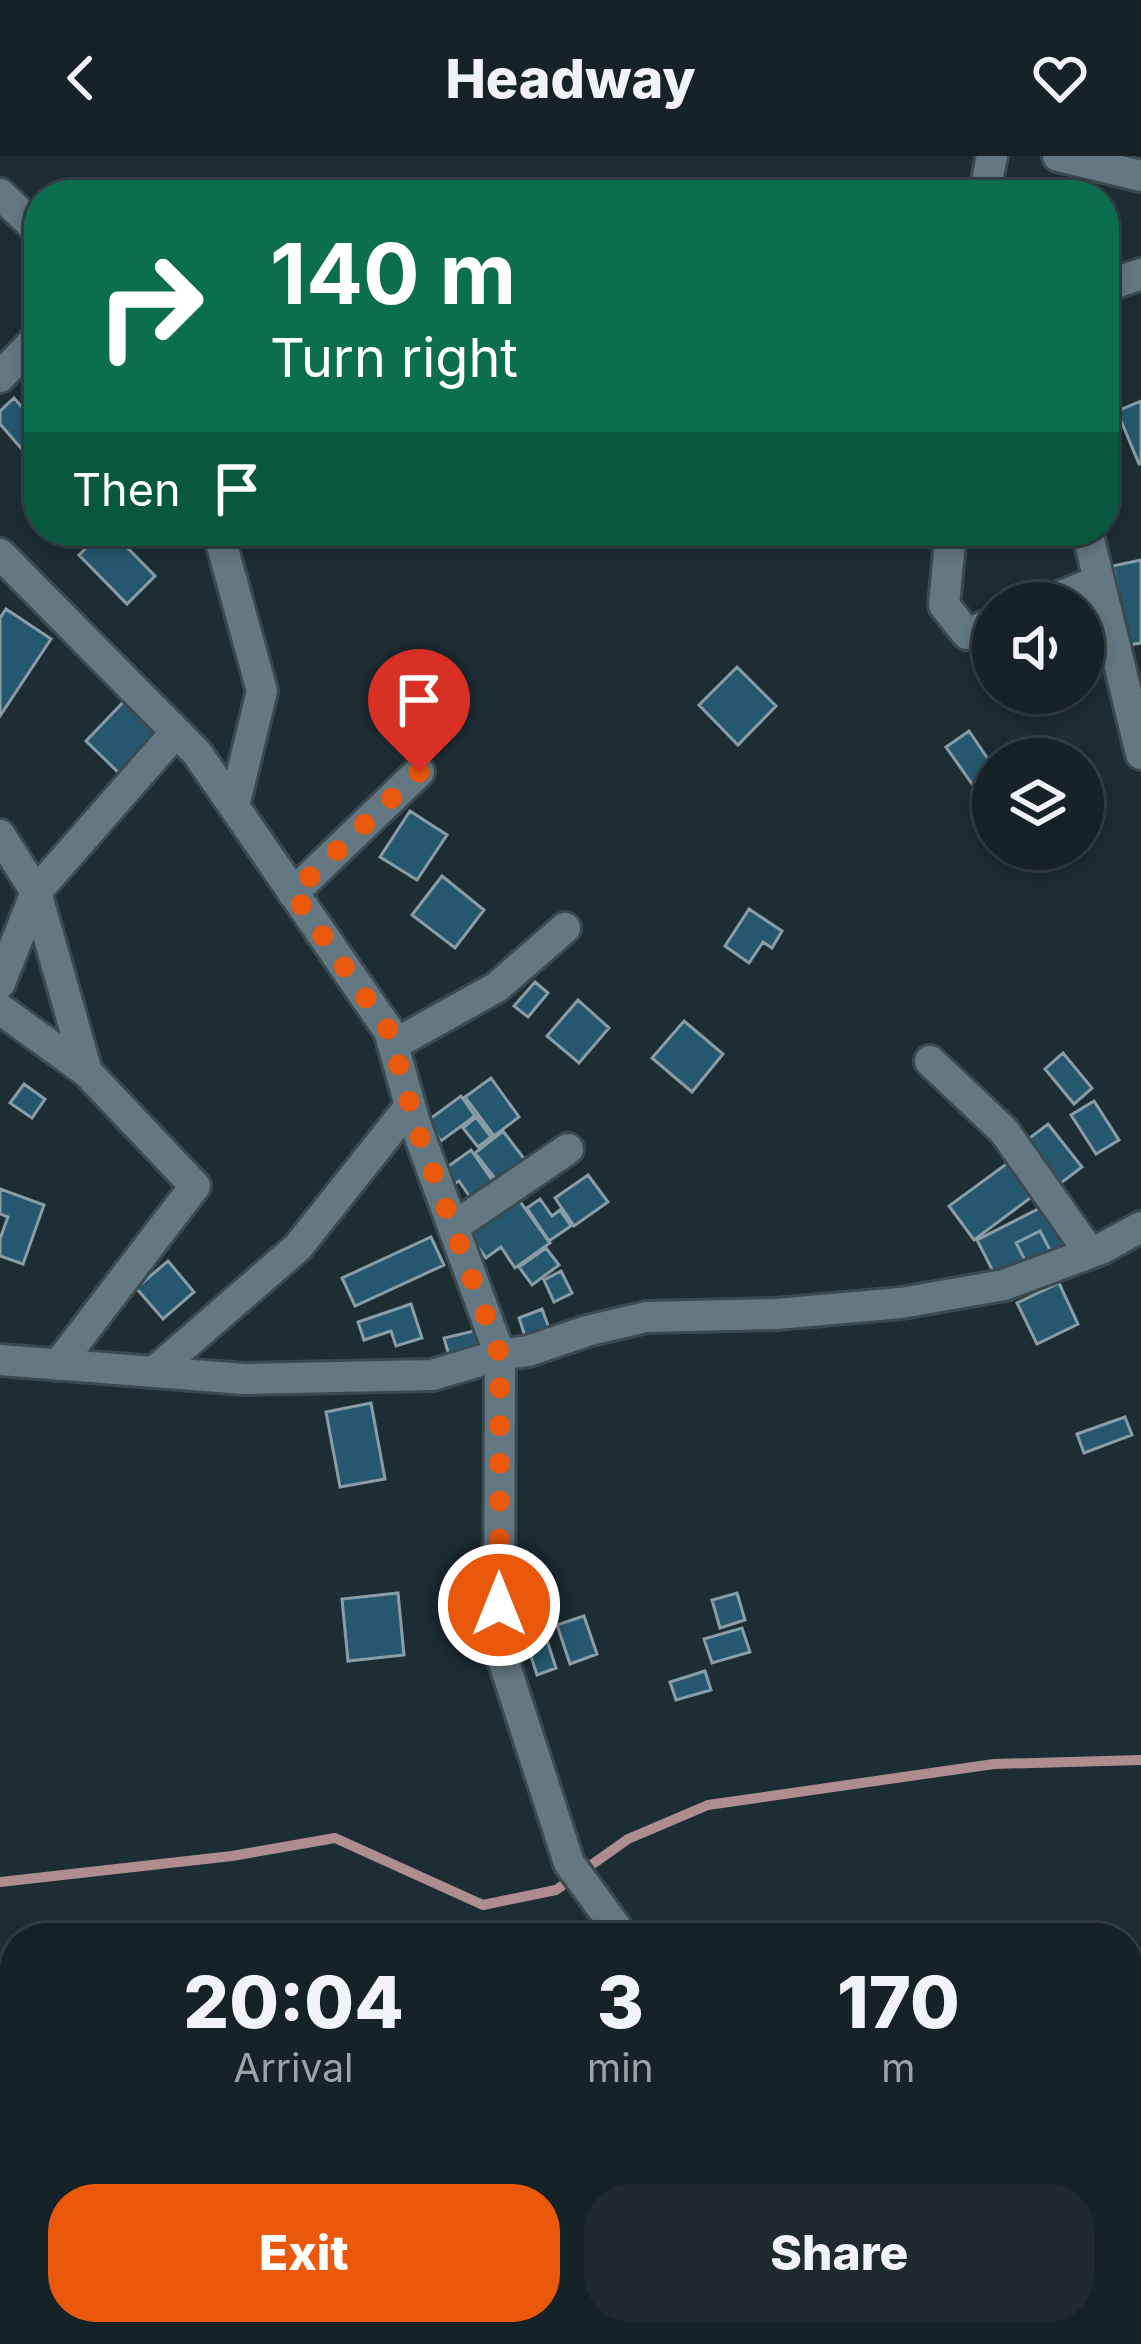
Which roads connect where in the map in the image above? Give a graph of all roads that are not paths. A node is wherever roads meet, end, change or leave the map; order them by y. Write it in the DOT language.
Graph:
graph roads {
  1 [pos="1058,156"];
  2 [pos="1141,176"];
  3 [pos="0,194"];
  4 [pos="24,217"];
  5 [pos="24,352"];
  6 [pos="0,377"];
  7 [pos="222,546"];
  8 [pos="950,546"];
  9 [pos="1091,546"];
  10 [pos="4,572"];
  11 [pos="1099,581"];
  12 [pos="972,632"];
  13 [pos="176,732"];
  14 [pos="1141,754"];
  15 [pos="419,772"];
  16 [pos="234,806"];
  17 [pos="0,835"];
  18 [pos="37,892"];
  19 [pos="293,893"];
  20 [pos="566,928"];
  21 [pos="0,982"];
  22 [pos="0,1009"];
  23 [pos="393,1046"];
  24 [pos="930,1061"];
  25 [pos="87,1072"];
  26 [pos="410,1106"];
  27 [pos="568,1149"];
  28 [pos="1141,1226"];
  29 [pos="453,1227"];
  30 [pos="1090,1253"];
  31 [pos="500,1355"];
  32 [pos="0,1360"];
  33 [pos="58,1365"];
  34 [pos="154,1372"];
  35 [pos="613,1923"];
  1 -- 2 [label="street"];
  3 -- 4 [label="street"];
  5 -- 6 [label="street"];
  7 -- 16 [label="street"];
  8 -- 12 [label="street"];
  9 -- 11 [label="street"];
  10 -- 13 [label="street"];
  11 -- 14 [label="street"];
  13 -- 16 [label="street"];
  13 -- 18 [label="street"];
  15 -- 19 [label="street"];
  16 -- 19 [label="street"];
  17 -- 18 [label="street"];
  18 -- 21 [label="street"];
  18 -- 25 [label="street"];
  19 -- 23 [label="street"];
  20 -- 23 [label="street"];
  22 -- 25 [label="street"];
  23 -- 26 [label="street"];
  24 -- 30 [label="street"];
  25 -- 33 [label="street"];
  26 -- 29 [label="street"];
  26 -- 34 [label="street"];
  27 -- 29 [label="street"];
  28 -- 30 [label="street"];
  29 -- 31 [label="street"];
  30 -- 31 [label="street"];
  31 -- 34 [label="street"];
  31 -- 35 [label="street"];
  32 -- 33 [label="street"];
  33 -- 34 [label="street"];
}
